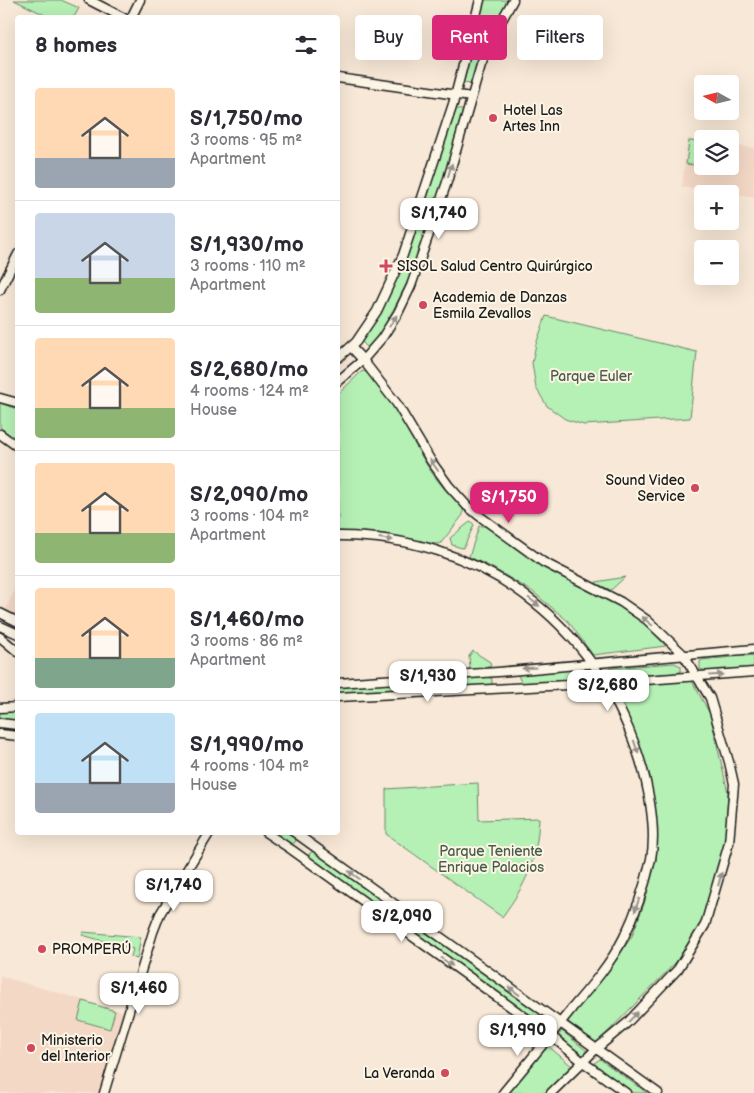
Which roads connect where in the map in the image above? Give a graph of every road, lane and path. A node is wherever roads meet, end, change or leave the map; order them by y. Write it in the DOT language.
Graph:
graph roads {
  1 [pos="89,0"];
  2 [pos="140,0"];
  3 [pos="480,0"];
  4 [pos="512,0"];
  5 [pos="118,15"];
  6 [pos="132,15"];
  7 [pos="340,78"];
  8 [pos="455,95"];
  9 [pos="471,97"];
  10 [pos="15,260"];
  11 [pos="0,290"];
  12 [pos="350,347"];
  13 [pos="340,356"];
  14 [pos="363,360"];
  15 [pos="340,379"];
  16 [pos="0,398"];
  17 [pos="15,402"];
  18 [pos="0,434"];
  19 [pos="15,444"];
  20 [pos="340,536"];
  21 [pos="0,613"];
  22 [pos="15,620"];
  23 [pos="0,626"];
  24 [pos="15,633"];
  25 [pos="0,636"];
  26 [pos="15,649"];
  27 [pos="754,649"];
  28 [pos="683,654"];
  29 [pos="593,664"];
  30 [pos="754,672"];
  31 [pos="697,676"];
  32 [pos="340,683"];
  33 [pos="605,683"];
  34 [pos="340,697"];
  35 [pos="15,707"];
  36 [pos="0,708"];
  37 [pos="0,723"];
  38 [pos="15,725"];
  39 [pos="0,734"];
  40 [pos="15,736"];
  41 [pos="208,835"];
  42 [pos="270,835"];
  43 [pos="297,835"];
  44 [pos="315,848"];
  45 [pos="292,850"];
  46 [pos="307,860"];
  47 [pos="560,1024"];
  48 [pos="550,1035"];
  49 [pos="596,1049"];
  50 [pos="584,1062"];
  51 [pos="104,1093"];
  52 [pos="504,1093"];
  53 [pos="551,1093"];
  54 [pos="626,1093"];
  55 [pos="658,1093"];
  1 -- 5 [label="main road"];
  2 -- 6 [label="main road"];
  3 -- 8 [label="main road"];
  4 -- 9 [label="main road"];
  7 -- 8 [label="main road"];
  8 -- 9 [label="main road"];
  8 -- 12 [label="main road"];
  14 -- 9 [label="main road, one-way"];
  10 -- 11 [label="main road"];
  12 -- 13 [label="main road"];
  12 -- 14 [label="main road"];
  14 -- 15 [label="main road"];
  28 -- 14 [label="main road, one-way"];
  16 -- 17 [label="main road"];
  18 -- 19 [label="main road"];
  20 -- 29 [label="main road, one-way"];
  21 -- 22 [label="main road"];
  23 -- 24 [label="main road"];
  25 -- 26 [label="main road"];
  27 -- 28 [label="main road"];
  28 -- 29 [label="main road"];
  28 -- 31 [label="main road"];
  29 -- 32 [label="main road, one-way"];
  29 -- 33 [label="main road"];
  31 -- 30 [label="main road, one-way"];
  31 -- 33 [label="main road"];
  49 -- 31 [label="main road, one-way"];
  33 -- 34 [label="main road"];
  33 -- 47 [label="main road, one-way"];
  35 -- 36 [label="main road"];
  37 -- 38 [label="main road"];
  39 -- 40 [label="main road"];
  41 -- 51 [label="main road"];
  42 -- 45 [label="main road"];
  43 -- 44 [label="main road"];
  43 -- 45 [label="main road"];
  44 -- 46 [label="main road"];
  47 -- 44 [label="main road, one-way"];
  45 -- 46 [label="main road"];
  46 -- 48 [label="main road, one-way"];
  47 -- 48 [label="main road"];
  47 -- 49 [label="main road"];
  48 -- 50 [label="main road"];
  48 -- 52 [label="main road"];
  49 -- 50 [label="main road"];
  49 -- 55 [label="main road"];
  50 -- 53 [label="main road"];
  50 -- 54 [label="main road"];
}
